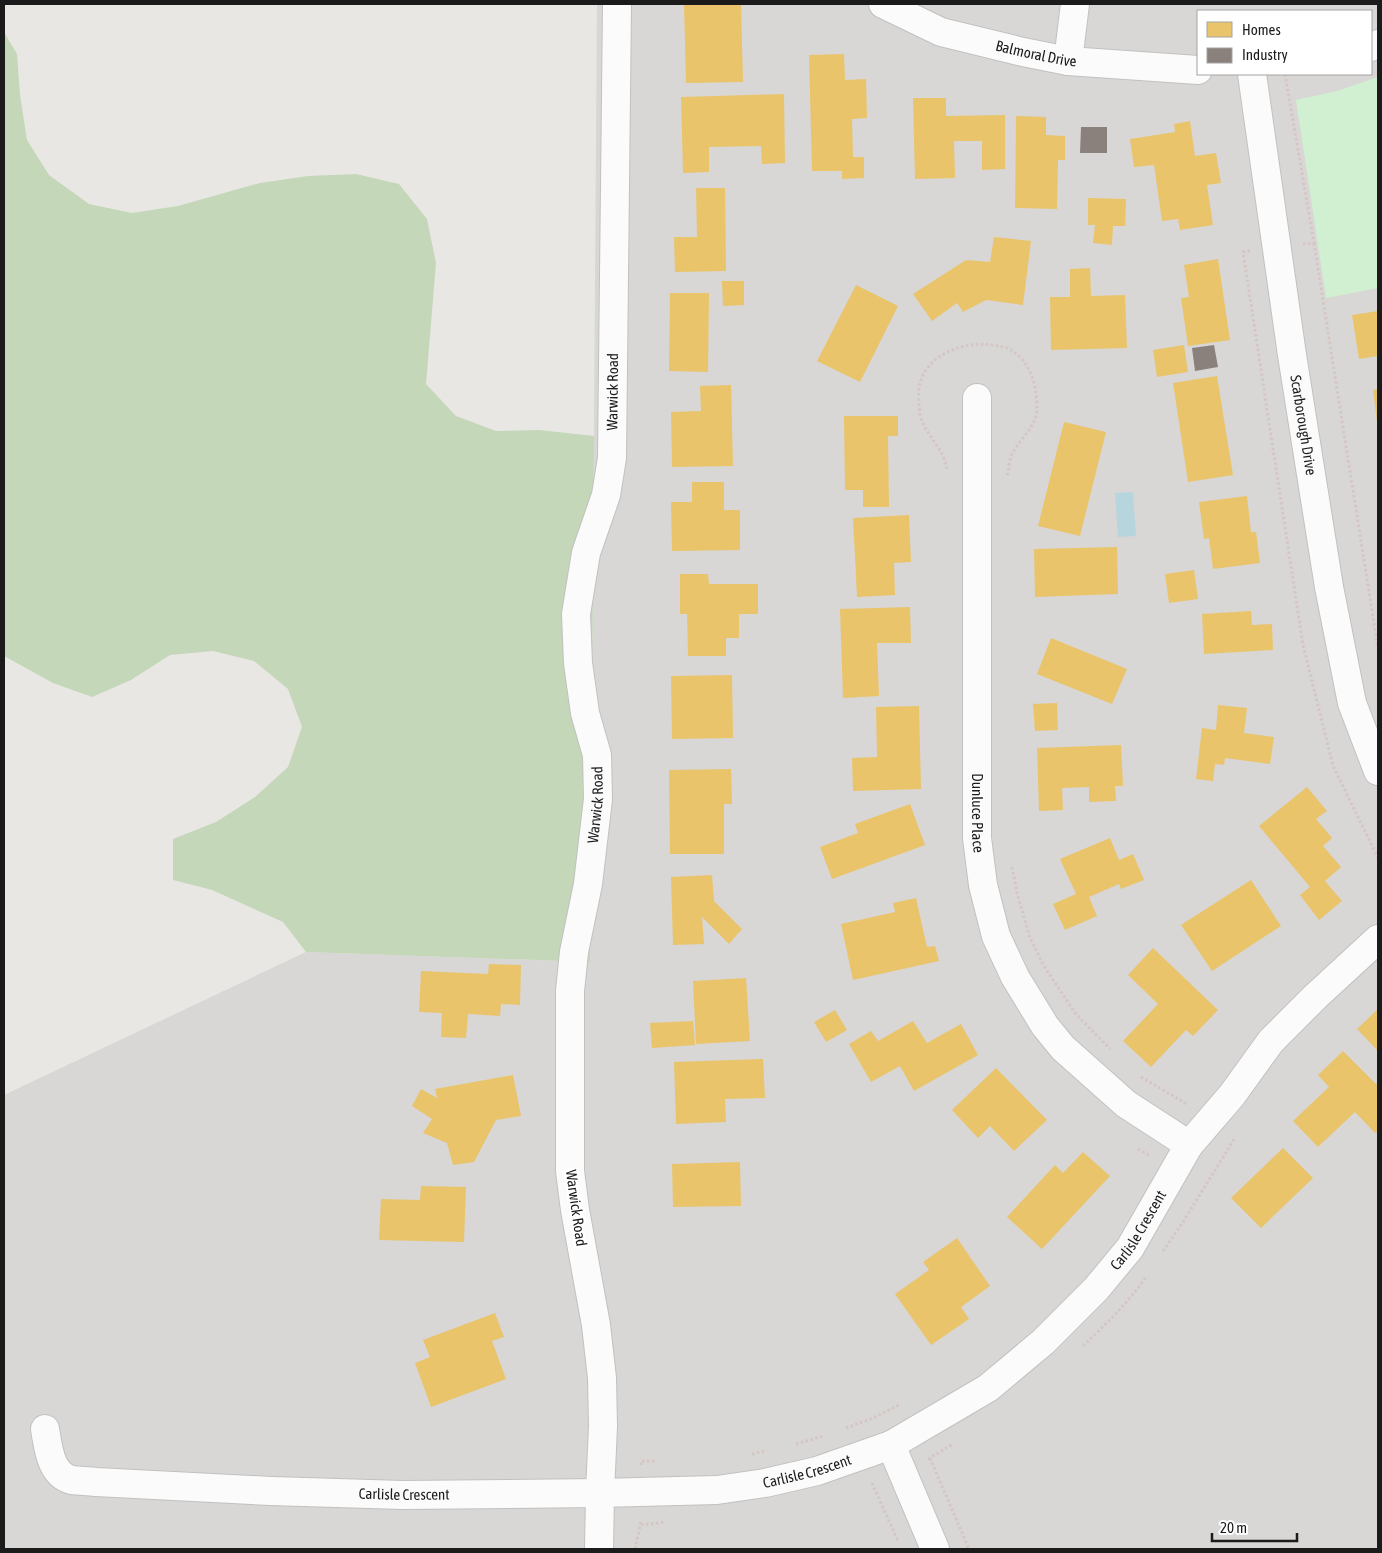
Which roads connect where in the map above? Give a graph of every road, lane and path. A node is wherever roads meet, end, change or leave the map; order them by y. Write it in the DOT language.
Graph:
graph roads {
  1 [pos="617,4"];
  2 [pos="883,4"];
  3 [pos="1075,4"];
  4 [pos="1068,61"];
  5 [pos="1197,70"];
  6 [pos="1252,75"];
  7 [pos="1314,243"];
  8 [pos="977,398"];
  9 [pos="949,472"];
  10 [pos="1007,478"];
  11 [pos="1378,649"];
  12 [pos="1378,771"];
  13 [pos="1010,859"];
  14 [pos="1378,939"];
  15 [pos="1114,1052"];
  16 [pos="1135,1071"];
  17 [pos="1180,1139"];
  18 [pos="1138,1148"];
  19 [pos="902,1403"];
  20 [pos="45,1429"];
  21 [pos="840,1431"];
  22 [pos="832,1434"];
  23 [pos="891,1445"];
  24 [pos="790,1446"];
  25 [pos="773,1450"];
  26 [pos="750,1454"];
  27 [pos="930,1458"];
  28 [pos="661,1461"];
  29 [pos="872,1483"];
  30 [pos="640,1492"];
  31 [pos="600,1494"];
  32 [pos="599,1549"];
  33 [pos="635,1549"];
  34 [pos="902,1549"];
  35 [pos="935,1549"];
  36 [pos="969,1549"];
  1 -- 31 [label="street, Warwick Road"];
  2 -- 4 [label="street, Balmoral Drive"];
  3 -- 4 [label="street"];
  4 -- 5 [label="street, Balmoral Drive"];
  6 -- 12 [label="street, Scarborough Drive"];
  7 -- 11 [label="path"];
  8 -- 17 [label="street, Dunluce Place"];
  9 -- 10 [label="path"];
  13 -- 15 [label="path"];
  14 -- 17 [label="street, Carlisle Crescent"];
  16 -- 17 [label="path"];
  17 -- 18 [label="path"];
  17 -- 23 [label="street, Carlisle Crescent"];
  19 -- 21 [label="path"];
  20 -- 31 [label="street, Carlisle Crescent"];
  22 -- 24 [label="path"];
  23 -- 30 [label="street, Carlisle Crescent"];
  23 -- 35 [label="street"];
  25 -- 26 [label="path"];
  27 -- 36 [label="path"];
  28 -- 30 [label="path"];
  29 -- 34 [label="path"];
  30 -- 31 [label="street, Carlisle Crescent"];
  30 -- 33 [label="path"];
  31 -- 32 [label="street, Warwick Road"];
}
